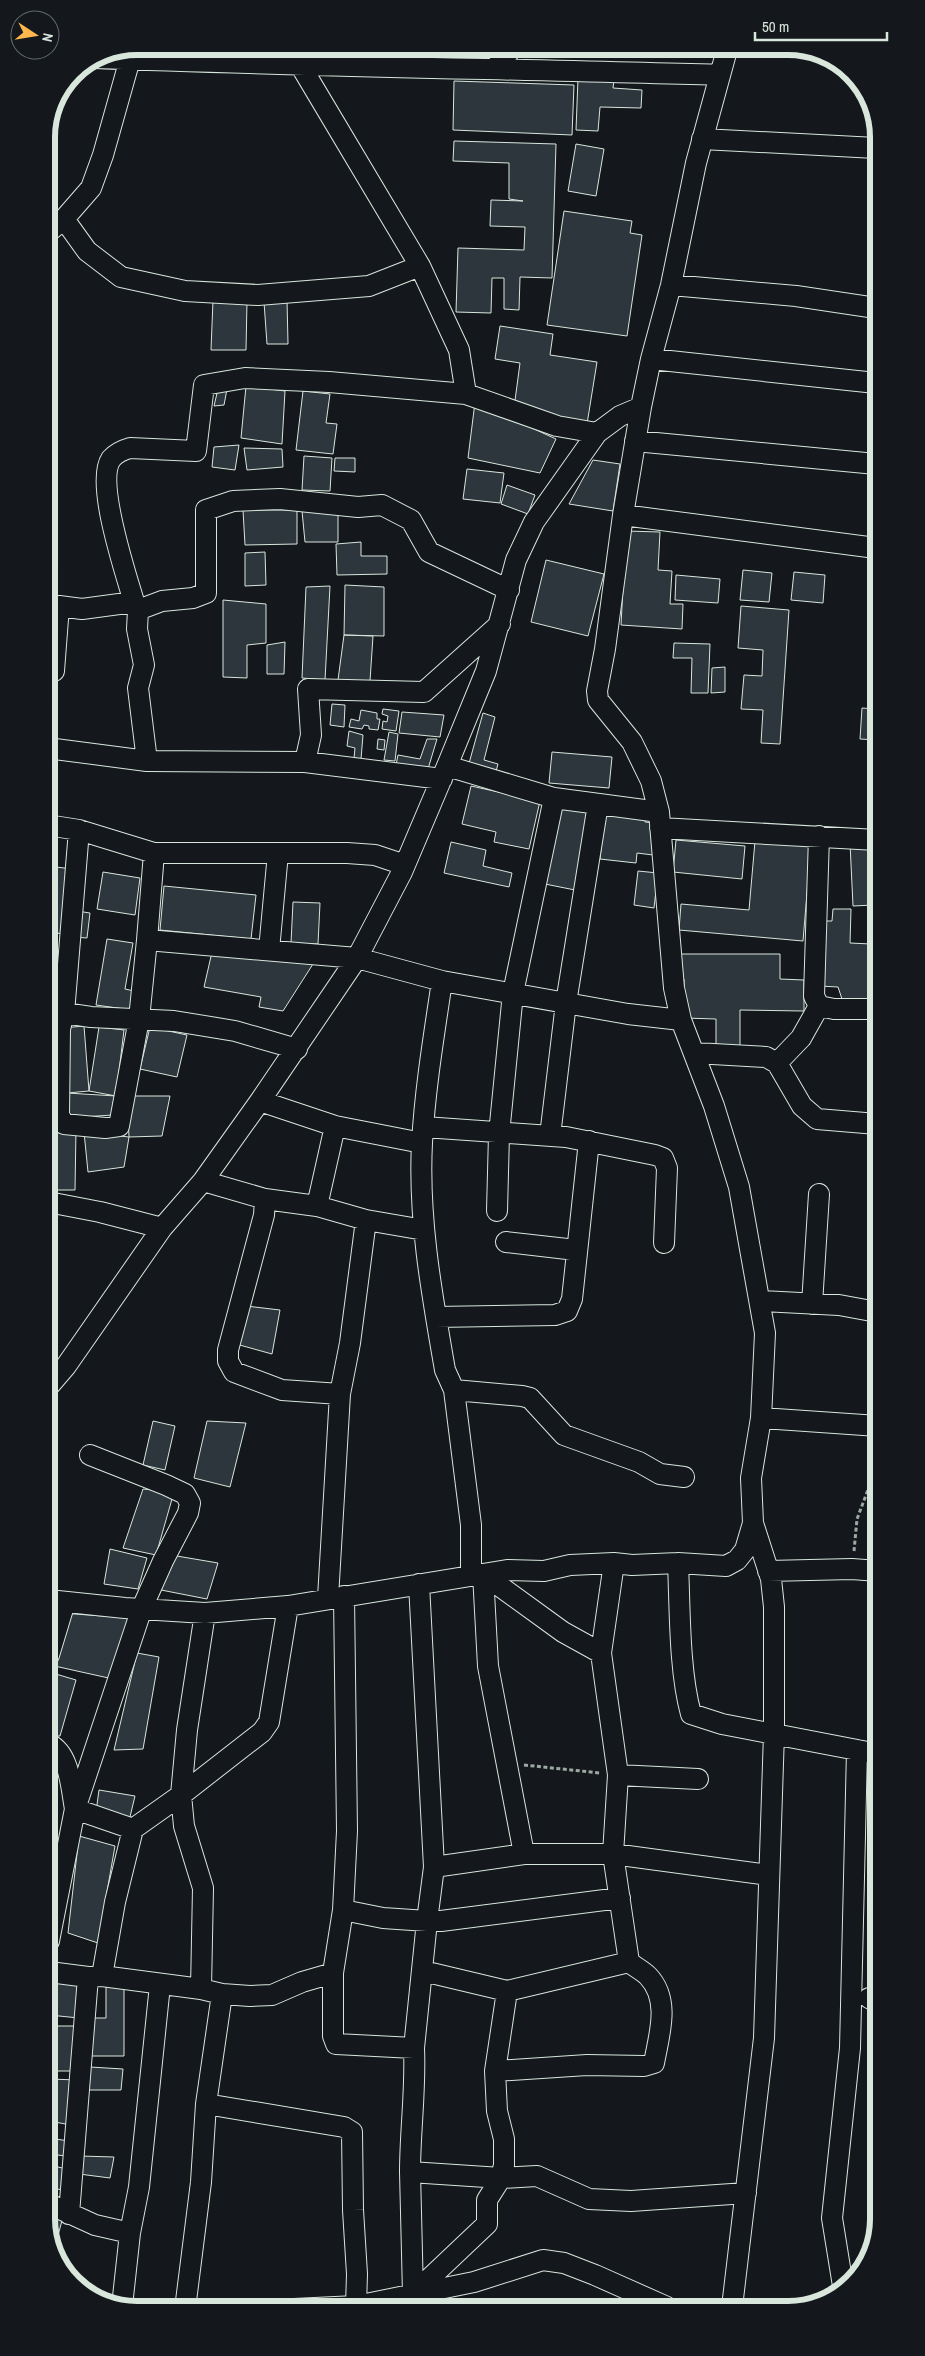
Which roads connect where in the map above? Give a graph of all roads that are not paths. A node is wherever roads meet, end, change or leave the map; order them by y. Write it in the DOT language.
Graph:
graph roads {
  1 [pos="506,55"];
  2 [pos="726,55"];
  3 [pos="115,59"];
  4 [pos="130,59"];
  5 [pos="299,63"];
  6 [pos="494,69"];
  7 [pos="720,76"];
  8 [pos="702,139"];
  9 [pos="870,148"];
  10 [pos="64,219"];
  11 [pos="55,226"];
  12 [pos="420,266"];
  13 [pos="671,285"];
  14 [pos="870,307"];
  15 [pos="651,359"];
  16 [pos="870,382"];
  17 [pos="466,394"];
  18 [pos="641,406"];
  19 [pos="597,433"];
  20 [pos="635,441"];
  21 [pos="870,463"];
  22 [pos="623,515"];
  23 [pos="870,547"];
  24 [pos="509,590"];
  25 [pos="500,624"];
  26 [pos="55,658"];
  27 [pos="55,749"];
  28 [pos="147,761"];
  29 [pos="305,762"];
  30 [pos="445,773"];
  31 [pos="554,798"];
  32 [pos="598,804"];
  33 [pos="660,820"];
  34 [pos="55,826"];
  35 [pos="79,830"];
  36 [pos="819,836"];
  37 [pos="870,840"];
  38 [pos="154,853"];
  39 [pos="278,853"];
  40 [pos="405,865"];
  41 [pos="147,940"];
  42 [pos="269,950"];
  43 [pos="357,958"];
  44 [pos="442,981"];
  45 [pos="513,993"];
  46 [pos="566,1003"];
  47 [pos="819,1006"];
  48 [pos="870,1008"];
  49 [pos="56,1013"];
  50 [pos="139,1019"];
  51 [pos="681,1020"];
  52 [pos="297,1049"];
  53 [pos="695,1053"];
  54 [pos="777,1063"];
  55 [pos="260,1101"];
  56 [pos="870,1123"];
  57 [pos="335,1126"];
  58 [pos="499,1134"];
  59 [pos="423,1135"];
  60 [pos="550,1136"];
  61 [pos="589,1141"];
  62 [pos="203,1181"];
  63 [pos="819,1194"];
  64 [pos="266,1199"];
  65 [pos="55,1203"];
  66 [pos="317,1206"];
  67 [pos="497,1211"];
  68 [pos="366,1220"];
  69 [pos="162,1228"];
  70 [pos="424,1230"];
  71 [pos="506,1242"];
  72 [pos="664,1243"];
  73 [pos="576,1250"];
  74 [pos="761,1301"];
  75 [pos="812,1304"];
  76 [pos="870,1311"];
  77 [pos="436,1317"];
  78 [pos="55,1379"];
  79 [pos="454,1390"];
  80 [pos="340,1394"];
  81 [pos="762,1418"];
  82 [pos="870,1425"];
  83 [pos="90,1455"];
  84 [pos="684,1477"];
  85 [pos="753,1523"];
  86 [pos="678,1563"];
  87 [pos="614,1564"];
  88 [pos="768,1571"];
  89 [pos="870,1571"];
  90 [pos="477,1575"];
  91 [pos="419,1584"];
  92 [pos="336,1597"];
  93 [pos="56,1601"];
  94 [pos="288,1606"];
  95 [pos="142,1608"];
  96 [pos="205,1613"];
  97 [pos="601,1653"];
  98 [pos="774,1733"];
  99 [pos="55,1748"];
  100 [pos="857,1750"];
  101 [pos="870,1752"];
  102 [pos="618,1775"];
  103 [pos="698,1779"];
  104 [pos="181,1795"];
  105 [pos="75,1809"];
  106 [pos="133,1829"];
  107 [pos="524,1854"];
  108 [pos="613,1854"];
  109 [pos="434,1867"];
  110 [pos="769,1875"];
  111 [pos="620,1898"];
  112 [pos="344,1910"];
  113 [pos="55,1911"];
  114 [pos="427,1921"];
  115 [pos="629,1962"];
  116 [pos="423,1971"];
  117 [pos="55,1973"];
  118 [pos="333,1973"];
  119 [pos="95,1976"];
  120 [pos="160,1985"];
  121 [pos="200,1988"];
  122 [pos="507,1991"];
  123 [pos="222,1994"];
  124 [pos="414,2048"];
  125 [pos="494,2071"];
  126 [pos="206,2104"];
  127 [pos="410,2172"];
  128 [pos="501,2178"];
  129 [pos="746,2193"];
  130 [pos="55,2207"];
  131 [pos="69,2214"];
  132 [pos="130,2233"];
  133 [pos="842,2280"];
  134 [pos="413,2294"];
  135 [pos="123,2299"];
  136 [pos="186,2301"];
  137 [pos="356,2301"];
  138 [pos="380,2301"];
  139 [pos="654,2301"];
  140 [pos="733,2301"];
  1 -- 6 [label="street"];
  2 -- 7 [label="street"];
  3 -- 4 [label="street"];
  4 -- 5 [label="street"];
  4 -- 10 [label="street"];
  5 -- 6 [label="street"];
  5 -- 12 [label="street"];
  6 -- 7 [label="street"];
  7 -- 8 [label="street"];
  8 -- 9 [label="street"];
  8 -- 13 [label="street"];
  10 -- 11 [label="street"];
  10 -- 12 [label="street"];
  12 -- 17 [label="street"];
  13 -- 14 [label="street"];
  13 -- 15 [label="street"];
  15 -- 16 [label="street"];
  15 -- 18 [label="street"];
  17 -- 19 [label="street"];
  17 -- 26 [label="street"];
  18 -- 19 [label="street"];
  18 -- 20 [label="street"];
  19 -- 24 [label="street"];
  20 -- 21 [label="street"];
  20 -- 22 [label="street"];
  22 -- 23 [label="street"];
  22 -- 33 [label="street"];
  24 -- 25 [label="street"];
  24 -- 28 [label="street"];
  25 -- 29 [label="street"];
  25 -- 30 [label="street"];
  27 -- 28 [label="street"];
  28 -- 29 [label="street"];
  29 -- 30 [label="street"];
  30 -- 31 [label="street"];
  30 -- 40 [label="street"];
  31 -- 32 [label="street"];
  31 -- 45 [label="street"];
  32 -- 33 [label="street"];
  32 -- 46 [label="street"];
  33 -- 36 [label="street"];
  33 -- 51 [label="street"];
  34 -- 35 [label="street"];
  35 -- 38 [label="street"];
  35 -- 49 [label="street"];
  36 -- 37 [label="street"];
  36 -- 47 [label="street"];
  38 -- 39 [label="street"];
  38 -- 41 [label="street"];
  39 -- 40 [label="street"];
  39 -- 42 [label="street"];
  40 -- 43 [label="street"];
  41 -- 42 [label="street"];
  41 -- 50 [label="street"];
  42 -- 43 [label="street"];
  43 -- 44 [label="street"];
  43 -- 52 [label="street"];
  44 -- 45 [label="street"];
  44 -- 59 [label="street"];
  45 -- 46 [label="street"];
  45 -- 58 [label="street"];
  46 -- 51 [label="street"];
  46 -- 60 [label="street"];
  47 -- 48 [label="street"];
  47 -- 54 [label="street"];
  49 -- 50 [label="street"];
  49 -- 50 [label="street"];
  50 -- 52 [label="street"];
  51 -- 53 [label="street"];
  52 -- 55 [label="street"];
  53 -- 54 [label="street"];
  53 -- 74 [label="street"];
  54 -- 56 [label="street"];
  55 -- 57 [label="street"];
  55 -- 62 [label="street"];
  57 -- 59 [label="street"];
  57 -- 66 [label="street"];
  58 -- 59 [label="street"];
  58 -- 60 [label="street"];
  58 -- 67 [label="street"];
  59 -- 70 [label="street"];
  60 -- 61 [label="street"];
  61 -- 72 [label="street"];
  61 -- 73 [label="street"];
  62 -- 64 [label="street"];
  62 -- 69 [label="street"];
  63 -- 75 [label="street"];
  64 -- 66 [label="street"];
  64 -- 80 [label="street"];
  65 -- 69 [label="street"];
  66 -- 68 [label="street"];
  68 -- 70 [label="street"];
  68 -- 80 [label="street"];
  69 -- 78 [label="street"];
  70 -- 77 [label="street"];
  71 -- 73 [label="street"];
  73 -- 77 [label="street"];
  74 -- 75 [label="street"];
  74 -- 81 [label="street"];
  75 -- 76 [label="street"];
  77 -- 79 [label="street"];
  79 -- 84 [label="street"];
  79 -- 90 [label="street"];
  80 -- 92 [label="street"];
  81 -- 82 [label="street"];
  81 -- 85 [label="street"];
  83 -- 95 [label="street"];
  85 -- 86 [label="street"];
  85 -- 88 [label="street"];
  86 -- 87 [label="street"];
  86 -- 98 [label="street"];
  87 -- 90 [label="street"];
  87 -- 97 [label="street"];
  88 -- 89 [label="street"];
  88 -- 98 [label="street"];
  90 -- 91 [label="street"];
  90 -- 97 [label="street"];
  90 -- 107 [label="street"];
  91 -- 92 [label="street"];
  91 -- 109 [label="street"];
  92 -- 94 [label="street"];
  92 -- 112 [label="street"];
  93 -- 95 [label="street"];
  94 -- 96 [label="street"];
  94 -- 104 [label="street"];
  95 -- 96 [label="street"];
  95 -- 105 [label="street"];
  96 -- 104 [label="street"];
  97 -- 102 [label="street"];
  98 -- 100 [label="street"];
  98 -- 110 [label="street"];
  99 -- 105 [label="street"];
  100 -- 101 [label="street"];
  100 -- 133 [label="street"];
  102 -- 103 [label="street"];
  102 -- 108 [label="street"];
  104 -- 106 [label="street"];
  104 -- 121 [label="street"];
  105 -- 106 [label="street"];
  105 -- 113 [label="street"];
  106 -- 119 [label="street"];
  107 -- 108 [label="street"];
  107 -- 109 [label="street"];
  108 -- 110 [label="street"];
  108 -- 111 [label="street"];
  109 -- 114 [label="street"];
  110 -- 129 [label="street"];
  111 -- 114 [label="street"];
  111 -- 115 [label="street"];
  112 -- 114 [label="street"];
  112 -- 118 [label="street"];
  114 -- 116 [label="street"];
  115 -- 122 [label="street"];
  115 -- 125 [label="street"];
  116 -- 122 [label="street"];
  116 -- 124 [label="street"];
  117 -- 119 [label="street"];
  118 -- 123 [label="street"];
  118 -- 124 [label="street"];
  119 -- 120 [label="street"];
  119 -- 131 [label="street"];
  120 -- 121 [label="street"];
  120 -- 132 [label="street"];
  121 -- 123 [label="street"];
  122 -- 125 [label="street"];
  123 -- 126 [label="street"];
  124 -- 127 [label="street"];
  125 -- 128 [label="street"];
  126 -- 136 [label="street"];
  126 -- 137 [label="street"];
  127 -- 128 [label="street"];
  127 -- 134 [label="street"];
  128 -- 129 [label="street"];
  128 -- 134 [label="street"];
  129 -- 140 [label="street"];
  130 -- 131 [label="street"];
  131 -- 132 [label="street"];
  132 -- 135 [label="street"];
  134 -- 138 [label="street"];
  134 -- 139 [label="street"];
}
